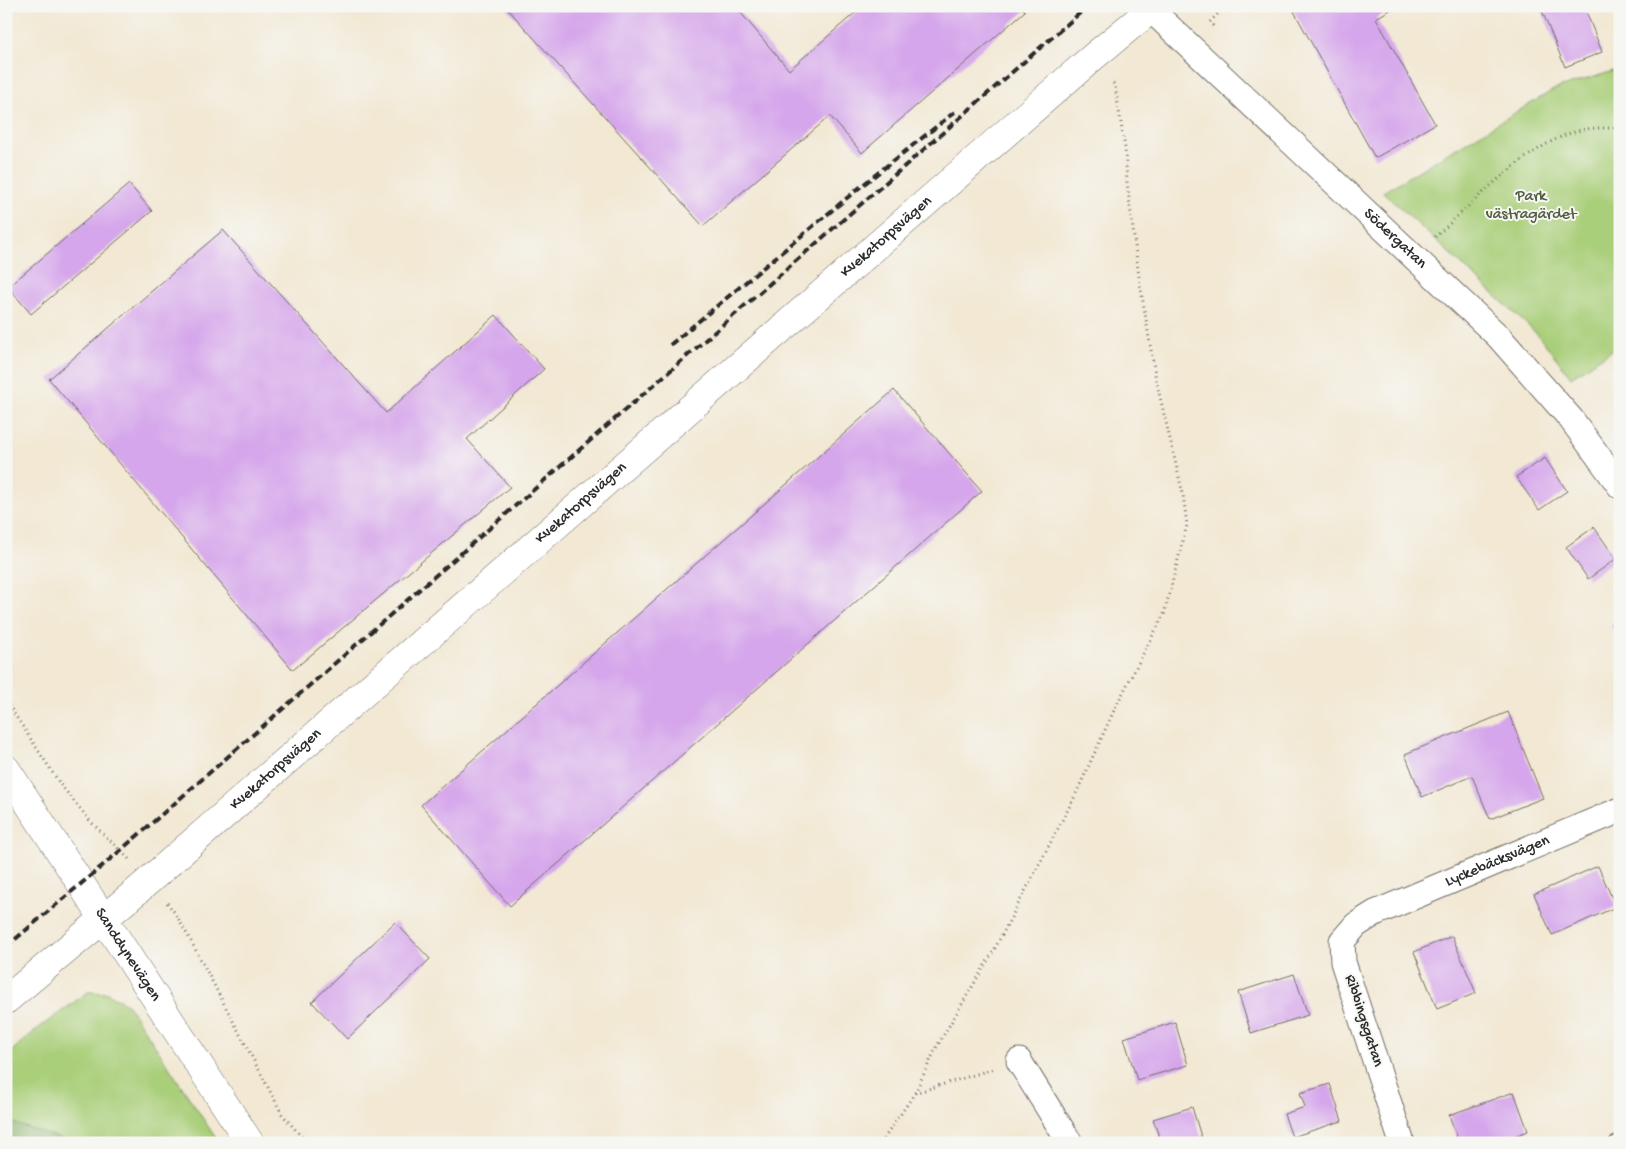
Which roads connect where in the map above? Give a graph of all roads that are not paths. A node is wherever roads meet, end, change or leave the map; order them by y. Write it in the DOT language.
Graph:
graph roads {
  1 [pos="1151,7"];
  2 [pos="1620,486"];
  3 [pos="6,769"];
  4 [pos="1620,810"];
  5 [pos="1375,913"];
  6 [pos="103,920"];
  7 [pos="6,1000"];
  8 [pos="1019,1061"];
  9 [pos="1620,1141"];
  10 [pos="250,1143"];
  11 [pos="1070,1143"];
  12 [pos="1402,1143"];
  13 [pos="1615,1143"];
  1 -- 2 [label="street, Södergatan"];
  1 -- 6 [label="street, Kvekatorpsvägen"];
  3 -- 6 [label="street, Sanddynevägen"];
  4 -- 5 [label="street, Lyckebäcksvägen"];
  5 -- 12 [label="street, Ribbingsgatan"];
  6 -- 7 [label="street, Kvekatorpsvägen"];
  6 -- 10 [label="street, Sanddynevägen"];
  8 -- 11 [label="street"];
  9 -- 13 [label="lane"];
}
